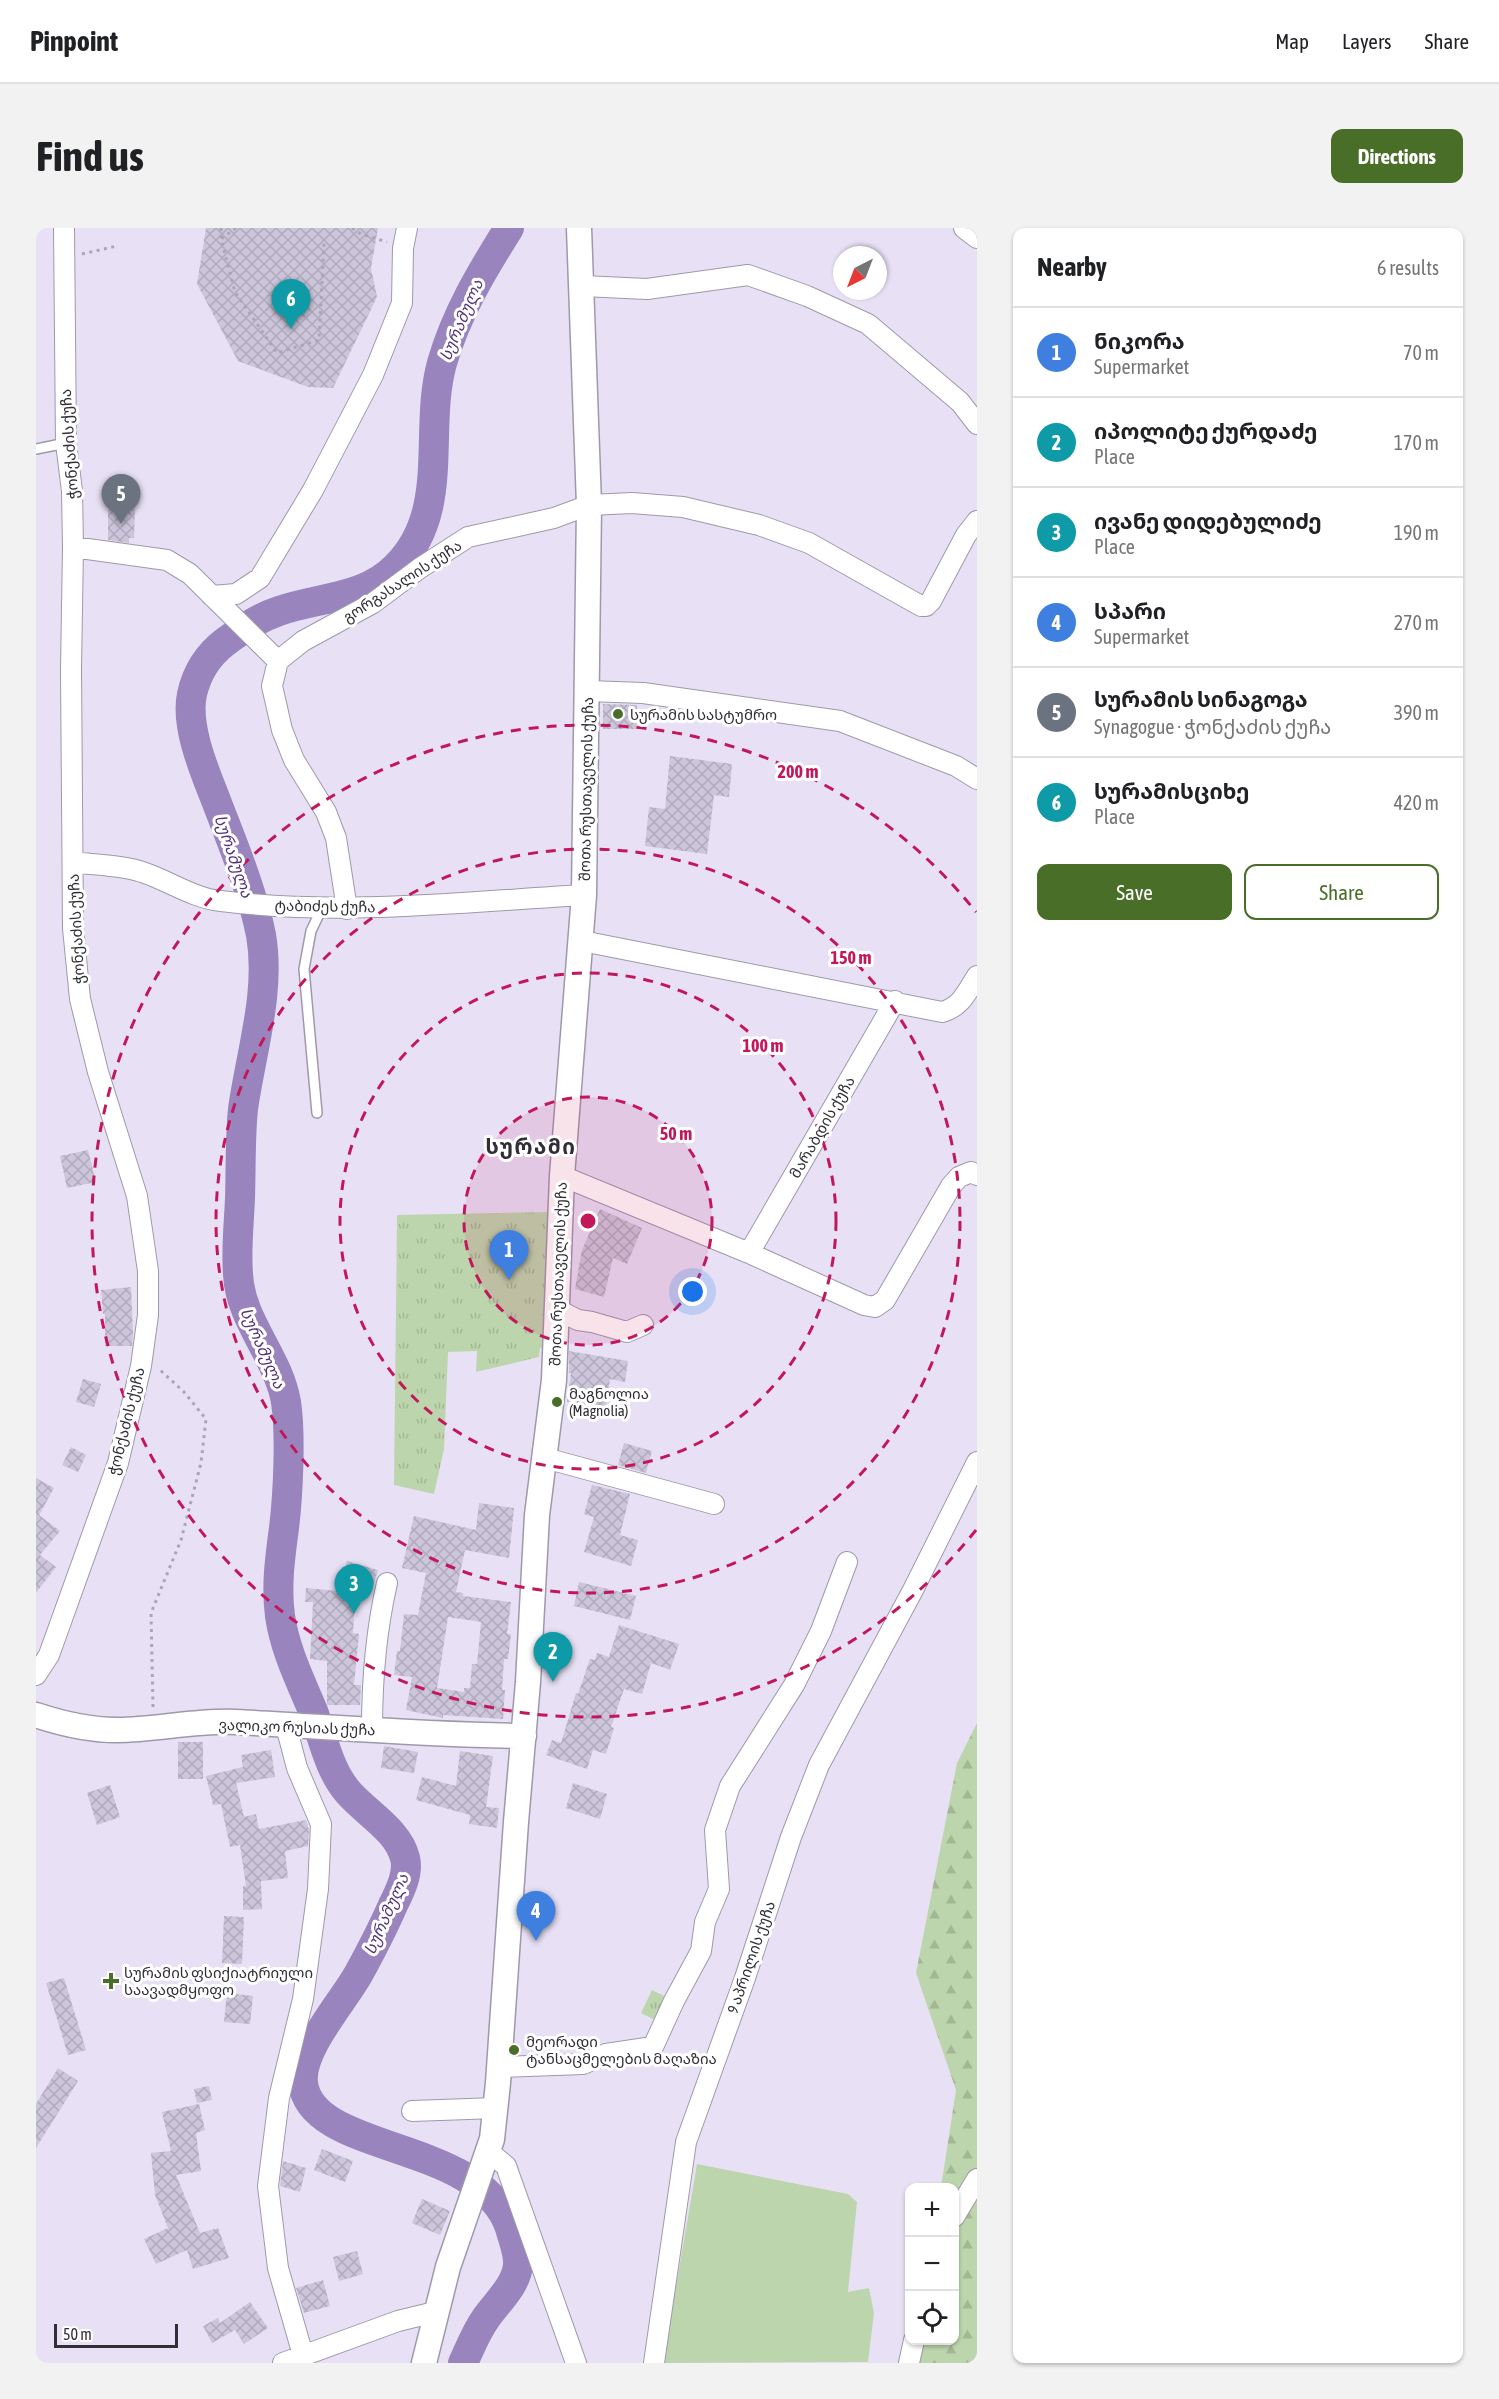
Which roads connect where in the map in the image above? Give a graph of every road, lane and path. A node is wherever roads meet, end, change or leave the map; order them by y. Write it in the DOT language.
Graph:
graph roads {
  1 [pos="64,228"];
  2 [pos="221,228"];
  3 [pos="236,228"];
  4 [pos="352,228"];
  5 [pos="407,228"];
  6 [pos="579,228"];
  7 [pos="964,228"];
  8 [pos="977,238"];
  9 [pos="221,239"];
  10 [pos="324,243"];
  11 [pos="117,246"];
  12 [pos="403,248"];
  13 [pos="63,259"];
  14 [pos="582,286"];
  15 [pos="977,424"];
  16 [pos="66,443"];
  17 [pos="36,448"];
  18 [pos="589,505"];
  19 [pos="977,521"];
  20 [pos="74,547"];
  21 [pos="218,602"];
  22 [pos="278,661"];
  23 [pos="588,691"];
  24 [pos="977,779"];
  25 [pos="73,862"];
  26 [pos="584,895"];
  27 [pos="322,908"];
  28 [pos="346,909"];
  29 [pos="582,941"];
  30 [pos="977,976"];
  31 [pos="895,1001"];
  32 [pos="317,1113"];
  33 [pos="977,1174"];
  34 [pos="562,1176"];
  35 [pos="749,1252"];
  36 [pos="558,1310"];
  37 [pos="643,1325"];
  38 [pos="141,1366"];
  39 [pos="545,1458"];
  40 [pos="977,1462"];
  41 [pos="714,1504"];
  42 [pos="847,1562"];
  43 [pos="387,1582"];
  44 [pos="36,1675"];
  45 [pos="36,1716"];
  46 [pos="290,1726"];
  47 [pos="153,1727"];
  48 [pos="372,1729"];
  49 [pos="524,1736"];
  50 [pos="499,2067"];
  51 [pos="496,2108"];
  52 [pos="412,2111"];
  53 [pos="488,2152"];
  54 [pos="977,2179"];
  55 [pos="959,2209"];
  56 [pos="435,2312"];
  57 [pos="913,2345"];
  58 [pos="303,2355"];
  59 [pos="283,2363"];
  60 [pos="424,2363"];
  61 [pos="576,2363"];
  62 [pos="654,2363"];
  63 [pos="909,2363"];
  1 -- 13 [label="street, ჭონქაძის ქუჩა"];
  2 -- 9 [label="path"];
  3 -- 9 [label="path"];
  4 -- 12 [label="path"];
  5 -- 12 [label="street"];
  6 -- 14 [label="street, შოთა რუსთაველის ქუჩა"];
  7 -- 8 [label="street"];
  9 -- 10 [label="path"];
  11 -- 13 [label="path"];
  12 -- 21 [label="street"];
  13 -- 16 [label="street, ჭონქაძის ქუჩა"];
  14 -- 15 [label="street"];
  14 -- 18 [label="street, შოთა რუსთაველის ქუჩა"];
  16 -- 17 [label="lane"];
  16 -- 20 [label="street, ჭონქაძის ქუჩა"];
  18 -- 19 [label="street, გორგასალის ქუჩა"];
  18 -- 22 [label="street, გორგასალის ქუჩა"];
  18 -- 23 [label="street, შოთა რუსთაველის ქუჩა"];
  20 -- 21 [label="street"];
  20 -- 25 [label="street, ჭონქაძის ქუჩა"];
  21 -- 22 [label="street"];
  22 -- 28 [label="street"];
  23 -- 24 [label="street"];
  23 -- 26 [label="street, შოთა რუსთაველის ქუჩა"];
  25 -- 27 [label="street, ტაბიძეს ქუჩა"];
  25 -- 38 [label="street, ჭონქაძის ქუჩა"];
  26 -- 28 [label="street, ტაბიძეს ქუჩა"];
  26 -- 29 [label="street, შოთა რუსთაველის ქუჩა"];
  27 -- 28 [label="street, ტაბიძეს ქუჩა"];
  27 -- 32 [label="lane"];
  29 -- 31 [label="street"];
  29 -- 34 [label="street, შოთა რუსთაველის ქუჩა"];
  30 -- 31 [label="street"];
  31 -- 35 [label="street, მარაბდის ქუჩა"];
  33 -- 35 [label="street"];
  34 -- 35 [label="street"];
  34 -- 36 [label="street, შოთა რუსთაველის ქუჩა"];
  36 -- 37 [label="street"];
  36 -- 39 [label="street, შოთა რუსთაველის ქუჩა"];
  38 -- 44 [label="street, ჭონქაძის ქუჩა"];
  38 -- 47 [label="path"];
  39 -- 41 [label="street"];
  39 -- 49 [label="street, შოთა რუსთაველის ქუჩა"];
  40 -- 62 [label="street, 9 აპრილის ქუჩა"];
  42 -- 50 [label="street"];
  43 -- 48 [label="street"];
  45 -- 47 [label="street, ვალიკო რუსიას ქუჩა"];
  46 -- 47 [label="street, ვალიკო რუსიას ქუჩა"];
  46 -- 48 [label="street, ვალიკო რუსიას ქუჩა"];
  46 -- 58 [label="street"];
  48 -- 49 [label="street, ვალიკო რუსიას ქუჩა"];
  49 -- 50 [label="street, შოთა რუსთაველის ქუჩა"];
  50 -- 51 [label="street, შოთა რუსთაველის ქუჩა"];
  51 -- 52 [label="street"];
  51 -- 53 [label="street, შოთა რუსთაველის ქუჩა"];
  53 -- 56 [label="street, შოთა რუსთაველის ქუჩა"];
  53 -- 61 [label="street"];
  54 -- 55 [label="street"];
  56 -- 58 [label="street"];
  56 -- 60 [label="street, შოთა რუსთაველის ქუჩა"];
  57 -- 63 [label="street"];
  58 -- 59 [label="street"];
}
